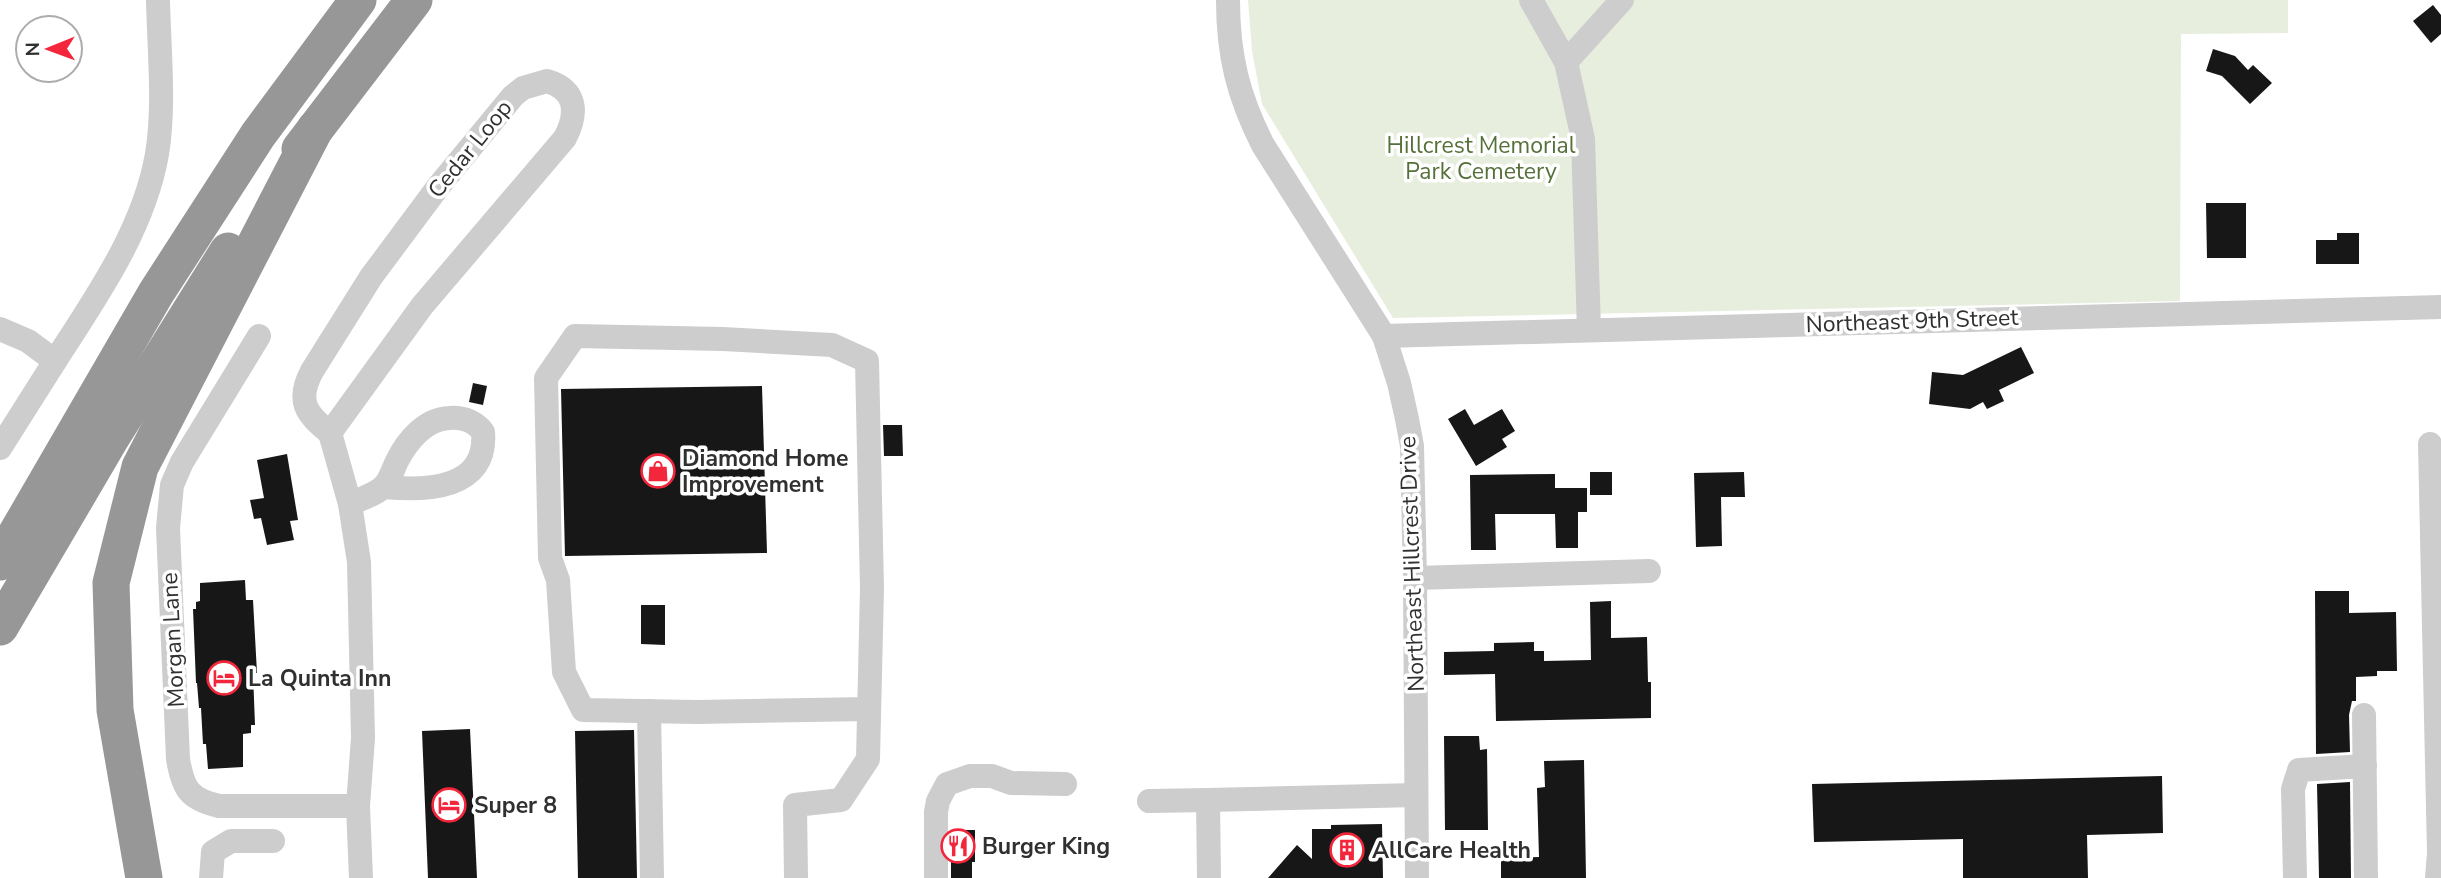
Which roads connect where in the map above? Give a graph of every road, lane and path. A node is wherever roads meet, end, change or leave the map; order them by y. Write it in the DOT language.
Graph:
graph roads {
  1 [pos="158,0"];
  2 [pos="358,0"];
  3 [pos="414,0"];
  4 [pos="1228,0"];
  5 [pos="1531,0"];
  6 [pos="1622,0"];
  7 [pos="1566,62"];
  8 [pos="315,129"];
  9 [pos="2441,307"];
  10 [pos="0,329"];
  11 [pos="1589,330"];
  12 [pos="259,336"];
  13 [pos="1384,337"];
  14 [pos="55,361"];
  15 [pos="330,433"];
  16 [pos="2430,444"];
  17 [pos="0,448"];
  18 [pos="384,487"];
  19 [pos="351,504"];
  20 [pos="0,562"];
  21 [pos="1649,571"];
  22 [pos="1415,578"];
  23 [pos="0,627"];
  24 [pos="2438,670"];
  25 [pos="869,709"];
  26 [pos="649,711"];
  27 [pos="2364,715"];
  28 [pos="2365,765"];
  29 [pos="1065,784"];
  30 [pos="1416,795"];
  31 [pos="1208,800"];
  32 [pos="1149,801"];
  33 [pos="358,806"];
  34 [pos="273,841"];
  35 [pos="144,878"];
  36 [pos="211,878"];
  37 [pos="362,878"];
  38 [pos="652,878"];
  39 [pos="796,878"];
  40 [pos="936,878"];
  41 [pos="1209,878"];
  42 [pos="1417,878"];
  43 [pos="2295,878"];
  44 [pos="2366,878"];
  45 [pos="2437,878"];
  1 -- 14 [label="street"];
  2 -- 20 [label="highway"];
  3 -- 8 [label="highway"];
  4 -- 13 [label="street, Northeast Hillcrest Drive"];
  5 -- 7 [label="street"];
  6 -- 7 [label="street"];
  7 -- 11 [label="street"];
  8 -- 23 [label="highway"];
  8 -- 35 [label="highway"];
  9 -- 11 [label="street, Northeast 9th Street"];
  10 -- 14 [label="street"];
  11 -- 13 [label="street, Northeast 9th Street"];
  12 -- 33 [label="street, Morgan Lane"];
  13 -- 22 [label="street, Northeast Hillcrest Drive"];
  14 -- 17 [label="street"];
  15 -- 15 [label="street, Cedar Loop"];
  15 -- 19 [label="street"];
  16 -- 24 [label="street"];
  18 -- 19 [label="street"];
  19 -- 33 [label="street"];
  21 -- 22 [label="street"];
  22 -- 30 [label="street, Northeast Hillcrest Drive"];
  24 -- 45 [label="street"];
  25 -- 26 [label="street"];
  25 -- 26 [label="street"];
  25 -- 39 [label="street"];
  26 -- 38 [label="street"];
  27 -- 28 [label="street"];
  28 -- 43 [label="street"];
  28 -- 44 [label="street"];
  29 -- 40 [label="street"];
  30 -- 31 [label="street"];
  30 -- 42 [label="street, Northeast Hillcrest Drive"];
  31 -- 32 [label="street"];
  31 -- 41 [label="street"];
  33 -- 37 [label="street"];
  34 -- 36 [label="street"];
}
